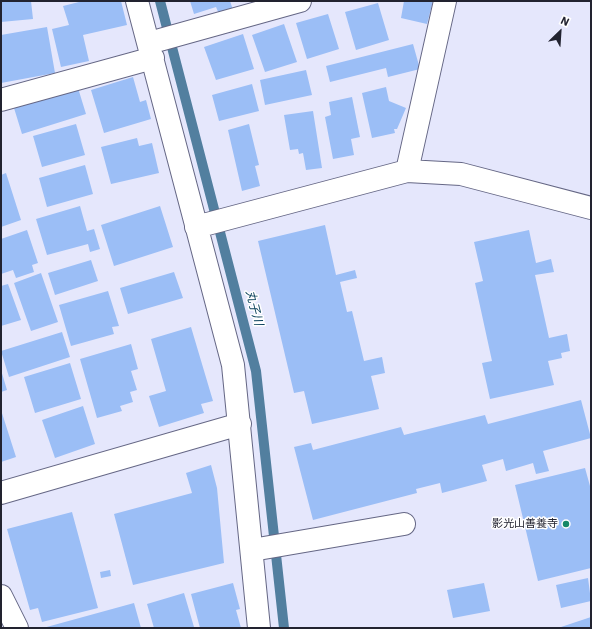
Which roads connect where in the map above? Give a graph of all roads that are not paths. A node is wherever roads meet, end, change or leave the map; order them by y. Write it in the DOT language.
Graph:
graph roads {
  1 [pos="138,1"];
  2 [pos="300,1"];
  3 [pos="445,1"];
  4 [pos="151,50"];
  5 [pos="1,100"];
  6 [pos="407,171"];
  7 [pos="591,208"];
  8 [pos="200,226"];
  9 [pos="240,424"];
  10 [pos="1,493"];
  11 [pos="404,524"];
  12 [pos="256,549"];
  13 [pos="1,596"];
  14 [pos="17,628"];
  15 [pos="259,628"];
  1 -- 4 [label="street"];
  2 -- 4 [label="street"];
  3 -- 6 [label="street"];
  4 -- 5 [label="street"];
  4 -- 8 [label="street"];
  6 -- 7 [label="street"];
  6 -- 8 [label="street"];
  8 -- 9 [label="street"];
  9 -- 10 [label="street"];
  9 -- 12 [label="street"];
  11 -- 12 [label="street"];
  12 -- 15 [label="street"];
  13 -- 14 [label="street"];
}
